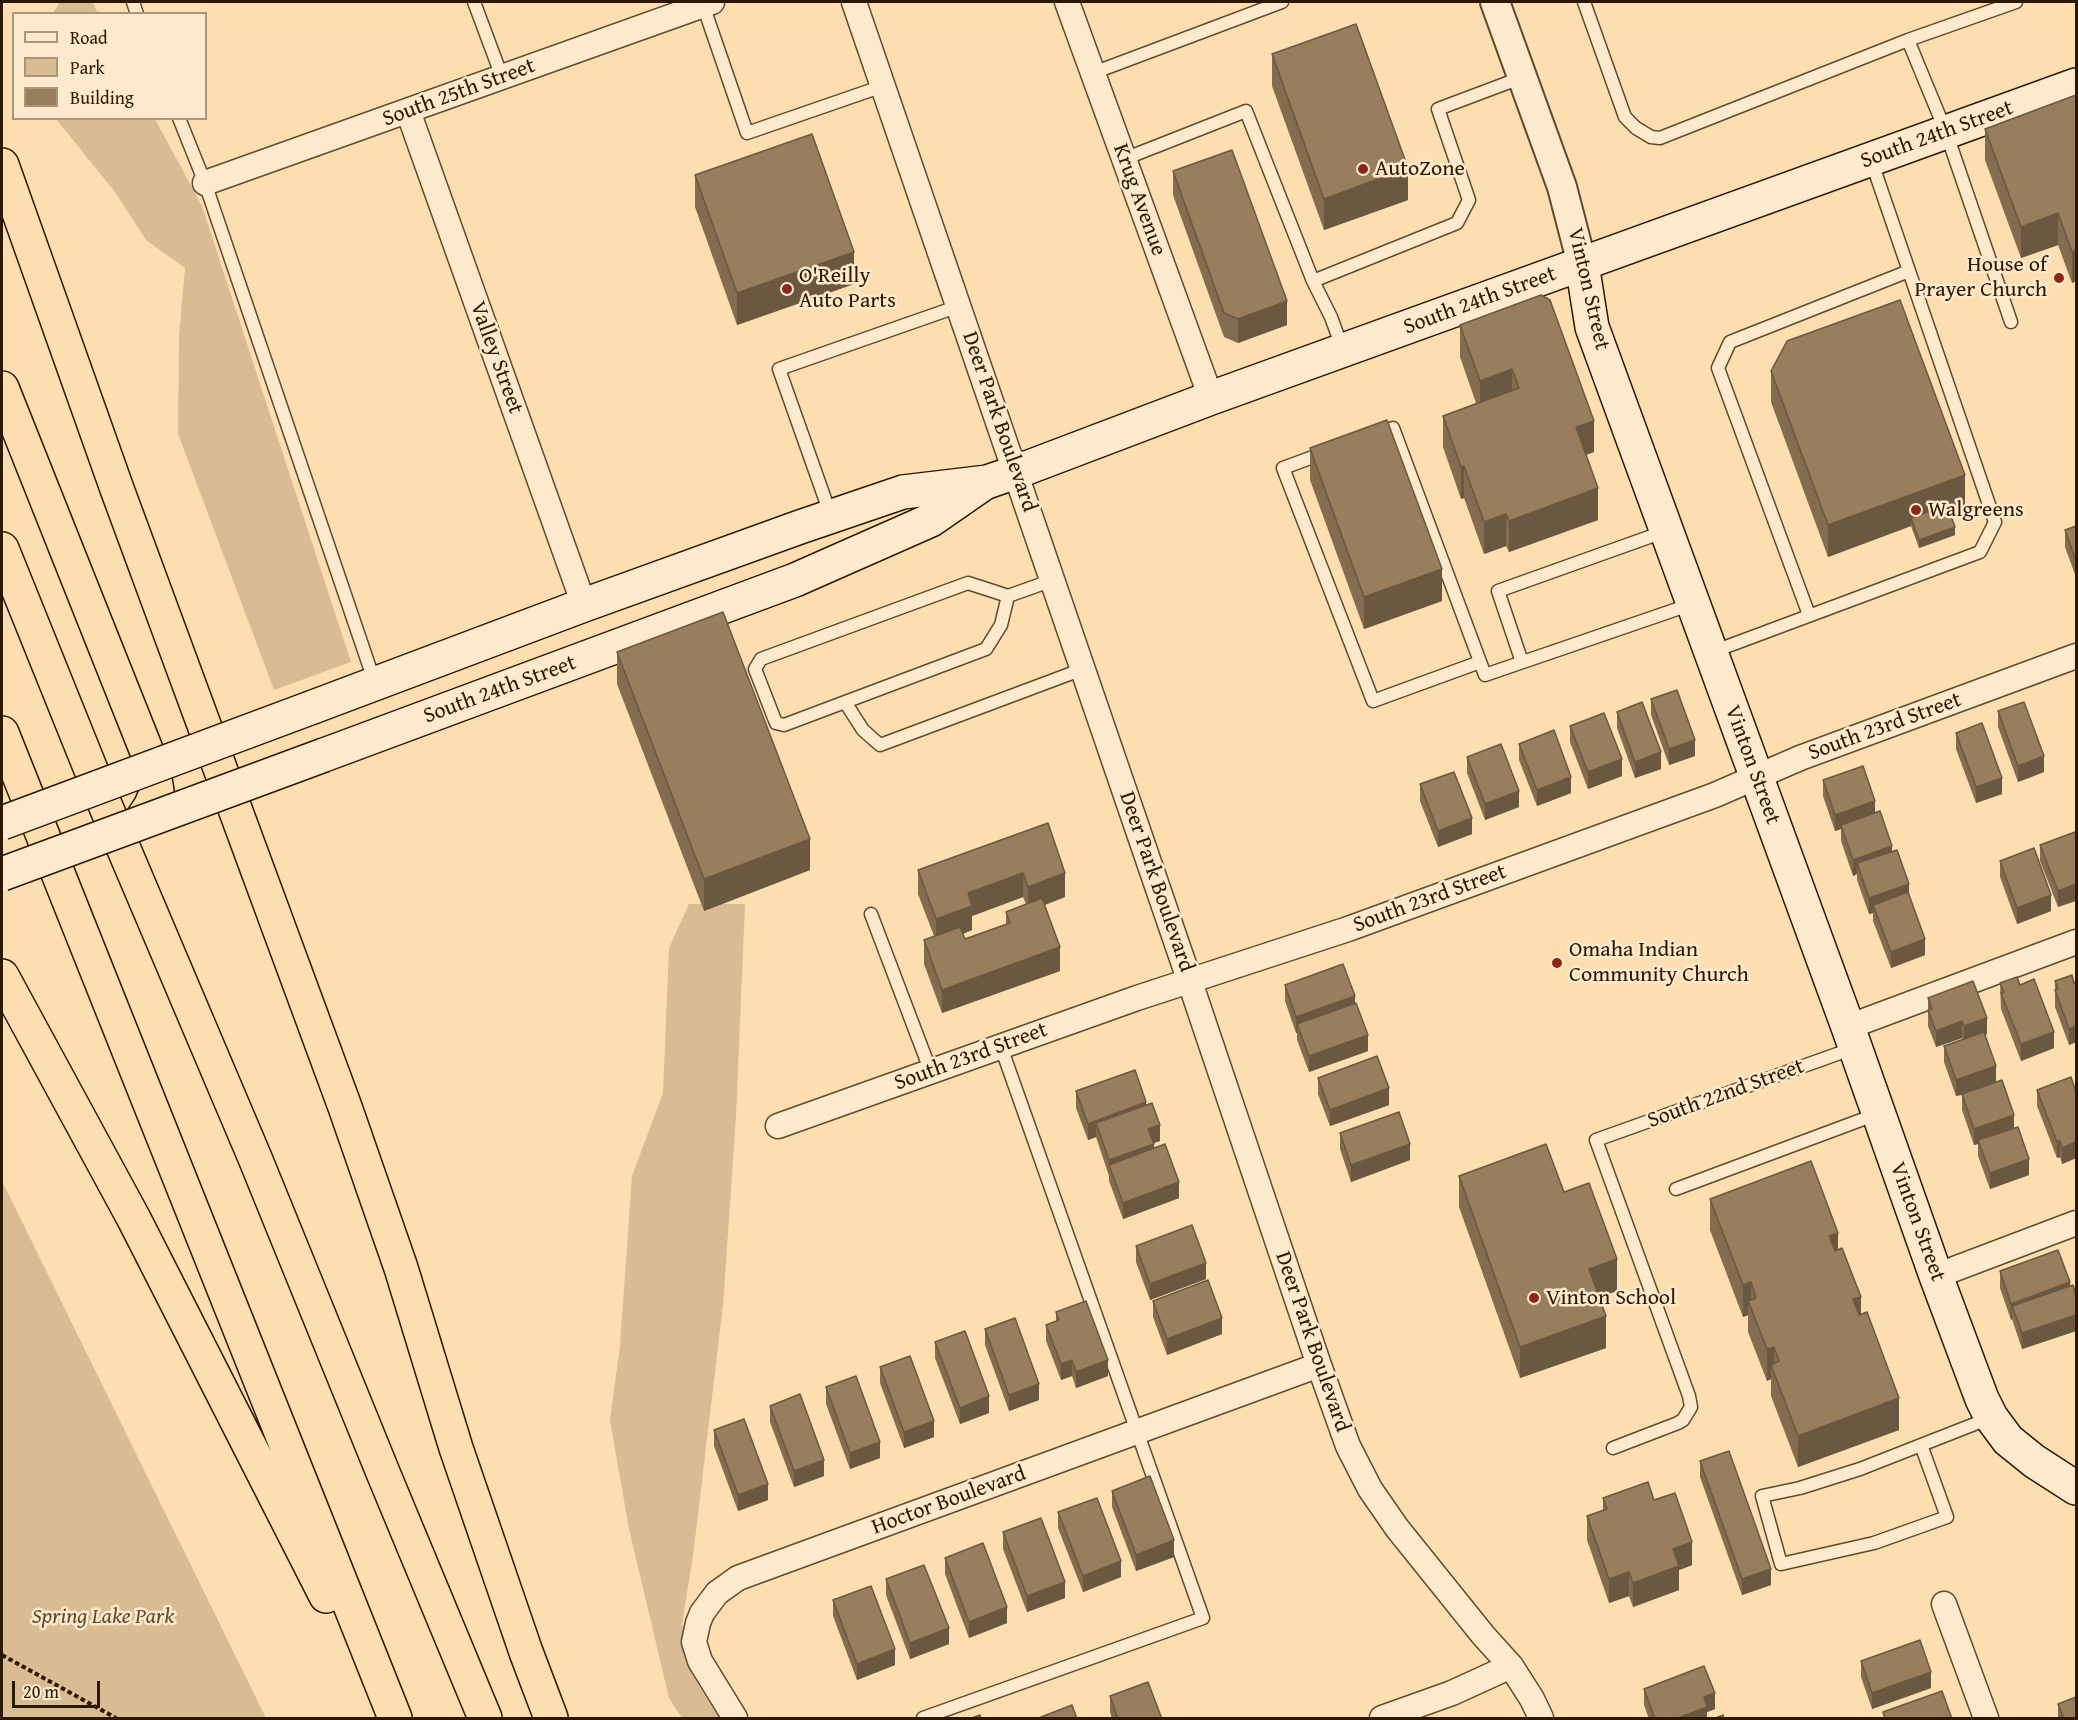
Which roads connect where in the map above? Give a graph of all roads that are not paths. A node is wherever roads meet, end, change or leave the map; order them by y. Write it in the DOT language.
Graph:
graph roads {
  1 [pos="474,2"];
  2 [pos="854,2"];
  3 [pos="1067,2"];
  4 [pos="1279,2"];
  5 [pos="1495,2"];
  6 [pos="1584,2"];
  7 [pos="2016,2"];
  8 [pos="708,3"];
  9 [pos="1908,40"];
  10 [pos="1093,73"];
  11 [pos="502,77"];
  12 [pos="1523,77"];
  13 [pos="2076,85"];
  14 [pos="884,86"];
  15 [pos="408,111"];
  16 [pos="180,120"];
  17 [pos="1946,132"];
  18 [pos="1124,159"];
  19 [pos="1871,159"];
  20 [pos="2,165"];
  21 [pos="205,183"];
  22 [pos="1582,264"];
  23 [pos="1909,271"];
  24 [pos="1313,281"];
  25 [pos="959,306"];
  26 [pos="2012,322"];
  27 [pos="1343,350"];
  28 [pos="2,388"];
  29 [pos="1211,398"];
  30 [pos="1360,440"];
  31 [pos="1338,448"];
  32 [pos="1001,477"];
  33 [pos="831,516"];
  34 [pos="1666,531"];
  35 [pos="2,549"];
  36 [pos="1053,580"];
  37 [pos="1008,596"];
  38 [pos="1693,604"];
  39 [pos="584,605"];
  40 [pos="1809,615"];
  41 [pos="1711,652"];
  42 [pos="2076,656"];
  43 [pos="1480,662"];
  44 [pos="1522,662"];
  45 [pos="1083,669"];
  46 [pos="375,684"];
  47 [pos="845,702"];
  48 [pos="2,733"];
  49 [pos="153,767"];
  50 [pos="1756,777"];
  51 [pos="140,822"];
  52 [pos="2,823"];
  53 [pos="2,874"];
  54 [pos="872,914"];
  55 [pos="2076,942"];
  56 [pos="2,976"];
  57 [pos="1190,982"];
  58 [pos="1852,1037"];
  59 [pos="1001,1047"];
  60 [pos="931,1072"];
  61 [pos="1878,1113"];
  62 [pos="778,1126"];
  63 [pos="1676,1189"];
  64 [pos="2076,1223"];
  65 [pos="1936,1276"];
  66 [pos="1319,1365"];
  67 [pos="1991,1417"];
  68 [pos="1137,1432"];
  69 [pos="1921,1445"];
  70 [pos="1613,1448"];
  71 [pos="2076,1488"];
  72 [pos="1944,1604"];
  73 [pos="1511,1666"];
  74 [pos="388,1719"];
  75 [pos="395,1719"];
  76 [pos="485,1719"];
  77 [pos="551,1719"];
  78 [pos="735,1719"];
  79 [pos="923,1719"];
  80 [pos="1382,1719"];
  81 [pos="1540,1719"];
  82 [pos="1986,1719"];
  1 -- 11 [label="lane"];
  2 -- 14 [label="street, Deer Park Boulevard"];
  3 -- 10 [label="street, Krug Avenue"];
  4 -- 10 [label="lane"];
  5 -- 12 [label="street, Vinton Street"];
  6 -- 9 [label="lane"];
  7 -- 9 [label="lane"];
  8 -- 11 [label="street, South 25th Street"];
  8 -- 14 [label="lane"];
  9 -- 17 [label="lane"];
  10 -- 18 [label="street, Krug Avenue"];
  11 -- 15 [label="street, South 25th Street"];
  12 -- 22 [label="street, Vinton Street"];
  12 -- 24 [label="lane"];
  13 -- 17 [label="main road, South 24th Street"];
  14 -- 25 [label="street, Deer Park Boulevard"];
  15 -- 21 [label="street, South 25th Street"];
  15 -- 39 [label="street, Valley Street"];
  16 -- 21 [label="lane"];
  17 -- 19 [label="main road, South 24th Street"];
  17 -- 26 [label="lane"];
  18 -- 24 [label="lane"];
  18 -- 29 [label="street, Krug Avenue"];
  19 -- 22 [label="main road, South 24th Street"];
  19 -- 23 [label="lane"];
  20 -- 77 [label="highway"];
  21 -- 46 [label="lane"];
  22 -- 27 [label="main road, South 24th Street"];
  22 -- 34 [label="main road, Vinton Street"];
  23 -- 40 [label="lane"];
  23 -- 40 [label="lane"];
  24 -- 27 [label="lane"];
  25 -- 32 [label="street, Deer Park Boulevard"];
  25 -- 33 [label="lane"];
  27 -- 29 [label="main road, South 24th Street"];
  28 -- 49 [label="highway"];
  29 -- 32 [label="main road, South 24th Street"];
  30 -- 43 [label="lane"];
  31 -- 43 [label="lane"];
  32 -- 33 [label="main road, South 24th Street"];
  32 -- 36 [label="street, Deer Park Boulevard"];
  32 -- 51 [label="main road, South 24th Street, bridge"];
  33 -- 39 [label="main road, South 24th Street"];
  34 -- 38 [label="main road, Vinton Street"];
  34 -- 44 [label="lane"];
  35 -- 76 [label="highway"];
  36 -- 37 [label="lane"];
  36 -- 45 [label="street, Deer Park Boulevard"];
  37 -- 47 [label="lane"];
  37 -- 47 [label="lane"];
  38 -- 41 [label="main road, Vinton Street"];
  38 -- 44 [label="lane"];
  39 -- 46 [label="main road, South 24th Street"];
  40 -- 41 [label="lane"];
  41 -- 50 [label="main road, Vinton Street"];
  42 -- 50 [label="street, South 23rd Street"];
  43 -- 44 [label="lane"];
  45 -- 47 [label="lane"];
  45 -- 57 [label="street, Deer Park Boulevard"];
  46 -- 49 [label="main road, South 24th Street, bridge"];
  48 -- 75 [label="highway"];
  49 -- 51 [label="highway"];
  49 -- 52 [label="main road, South 24th Street, bridge"];
  50 -- 57 [label="street, South 23rd Street"];
  50 -- 58 [label="main road, Vinton Street"];
  51 -- 53 [label="main road, South 24th Street, bridge"];
  54 -- 60 [label="lane"];
  55 -- 58 [label="street, South 22nd Street"];
  56 -- 74 [label="highway"];
  57 -- 59 [label="street, South 23rd Street"];
  57 -- 66 [label="street, Deer Park Boulevard"];
  58 -- 61 [label="main road, Vinton Street"];
  58 -- 70 [label="lane, South 22nd Street"];
  59 -- 60 [label="street, South 23rd Street"];
  59 -- 68 [label="lane"];
  60 -- 62 [label="street, South 23rd Street"];
  61 -- 63 [label="lane"];
  61 -- 65 [label="main road, Vinton Street"];
  64 -- 65 [label="street"];
  65 -- 67 [label="main road, Vinton Street"];
  66 -- 68 [label="street, Hoctor Boulevard"];
  66 -- 73 [label="street, Deer Park Boulevard"];
  67 -- 69 [label="lane"];
  67 -- 71 [label="main road, Vinton Street"];
  68 -- 78 [label="street, Hoctor Boulevard"];
  68 -- 79 [label="lane"];
  69 -- 69 [label="lane"];
  72 -- 82 [label="street"];
  73 -- 80 [label="street"];
  73 -- 81 [label="street, Deer Park Boulevard"];
}
